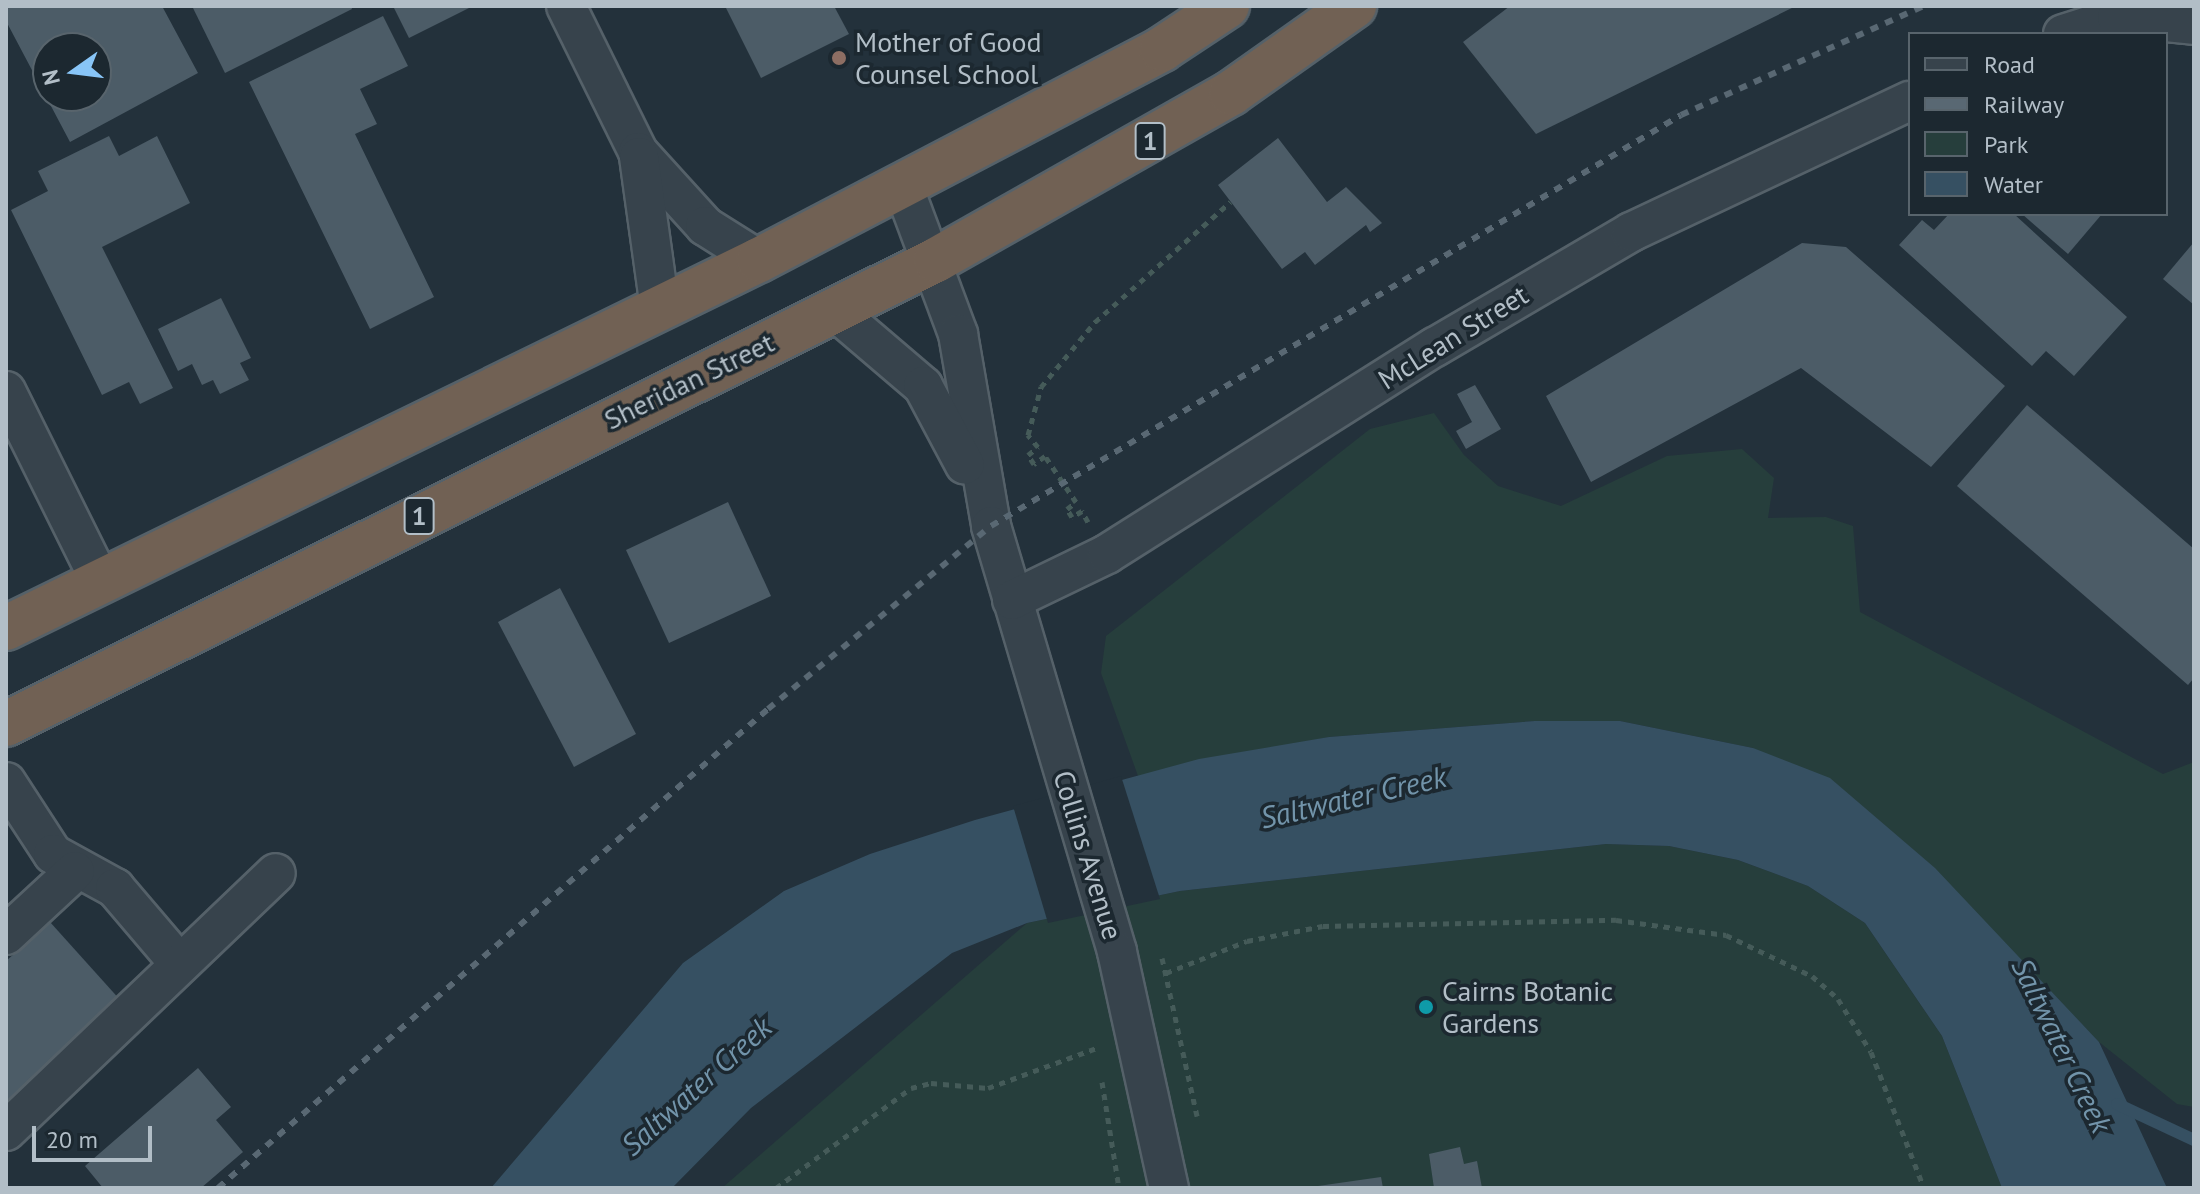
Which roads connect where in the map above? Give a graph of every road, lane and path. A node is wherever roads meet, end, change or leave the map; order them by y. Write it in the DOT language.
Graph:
graph roads {
  1 [pos="566,6"];
  2 [pos="1227,6"];
  3 [pos="1354,6"];
  4 [pos="2194,25"];
  5 [pos="2069,32"];
  6 [pos="1908,102"];
  7 [pos="638,152"];
  8 [pos="903,186"];
  9 [pos="1230,202"];
  10 [pos="759,260"];
  11 [pos="936,260"];
  12 [pos="660,309"];
  13 [pos="834,310"];
  14 [pos="6,391"];
  15 [pos="991,526"];
  16 [pos="1093,530"];
  17 [pos="101,582"];
  18 [pos="1012,600"];
  19 [pos="6,628"];
  20 [pos="6,724"];
  21 [pos="6,782"];
  22 [pos="75,871"];
  23 [pos="276,873"];
  24 [pos="6,935"];
  25 [pos="178,962"];
  26 [pos="1093,1033"];
  27 [pos="1097,1048"];
  28 [pos="1099,1063"];
  29 [pos="1101,1077"];
  30 [pos="1199,1130"];
  31 [pos="6,1131"];
  32 [pos="776,1188"];
  33 [pos="1119,1188"];
  34 [pos="1169,1188"];
  35 [pos="1924,1188"];
  1 -- 7 [label="street"];
  2 -- 8 [label="highway"];
  3 -- 11 [label="highway, Sheridan Street / 1"];
  4 -- 5 [label="street"];
  6 -- 18 [label="street, McLean Street"];
  7 -- 10 [label="street"];
  7 -- 12 [label="street"];
  8 -- 10 [label="highway"];
  8 -- 11 [label="street, Collins Avenue"];
  9 -- 16 [label="path"];
  10 -- 12 [label="highway"];
  11 -- 13 [label="highway, Sheridan Street / 1"];
  11 -- 15 [label="street, Collins Avenue"];
  12 -- 17 [label="highway"];
  13 -- 15 [label="street, Collins Avenue"];
  13 -- 20 [label="highway, Sheridan Street / 1"];
  14 -- 17 [label="street"];
  15 -- 18 [label="street, Collins Avenue"];
  17 -- 19 [label="highway"];
  18 -- 34 [label="street, Collins Avenue"];
  21 -- 22 [label="street"];
  22 -- 24 [label="street"];
  22 -- 25 [label="street"];
  23 -- 25 [label="street"];
  25 -- 31 [label="street"];
  26 -- 27 [label="path"];
  27 -- 28 [label="path"];
  27 -- 32 [label="path"];
  29 -- 33 [label="path"];
  30 -- 35 [label="path"];
}
